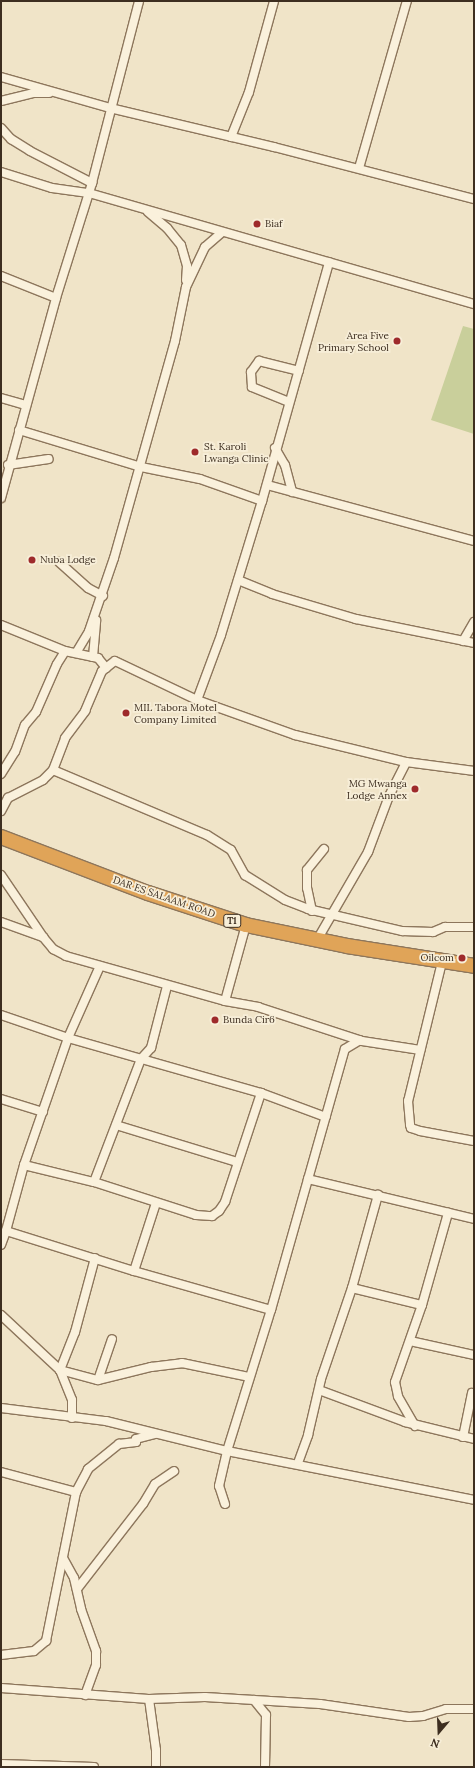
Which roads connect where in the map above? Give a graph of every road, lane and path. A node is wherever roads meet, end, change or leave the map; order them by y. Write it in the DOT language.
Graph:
graph roads {
  1 [pos="138,1"];
  2 [pos="274,1"];
  3 [pos="407,1"];
  4 [pos="1,77"];
  5 [pos="62,94"];
  6 [pos="1,101"];
  7 [pos="110,108"];
  8 [pos="1,128"];
  9 [pos="230,138"];
  10 [pos="359,168"];
  11 [pos="1,172"];
  12 [pos="92,183"];
  13 [pos="89,193"];
  14 [pos="474,199"];
  15 [pos="145,209"];
  16 [pos="221,233"];
  17 [pos="329,262"];
  18 [pos="1,276"];
  19 [pos="186,286"];
  20 [pos="56,298"];
  21 [pos="474,304"];
  22 [pos="299,371"];
  23 [pos="1,398"];
  24 [pos="289,402"];
  25 [pos="26,405"];
  26 [pos="19,430"];
  27 [pos="275,448"];
  28 [pos="49,459"];
  29 [pos="8,465"];
  30 [pos="142,467"];
  31 [pos="266,485"];
  32 [pos="292,492"];
  33 [pos="1,498"];
  34 [pos="262,501"];
  35 [pos="474,541"];
  36 [pos="60,562"];
  37 [pos="238,580"];
  38 [pos="102,596"];
  39 [pos="97,605"];
  40 [pos="474,622"];
  41 [pos="1,625"];
  42 [pos="462,641"];
  43 [pos="474,643"];
  44 [pos="65,651"];
  45 [pos="76,653"];
  46 [pos="93,657"];
  47 [pos="106,668"];
  48 [pos="197,700"];
  49 [pos="406,762"];
  50 [pos="53,770"];
  51 [pos="474,771"];
  52 [pos="1,774"];
  53 [pos="3,800"];
  54 [pos="1,811"];
  55 [pos="1,837"];
  56 [pos="324,849"];
  57 [pos="1,875"];
  58 [pos="312,911"];
  59 [pos="331,916"];
  60 [pos="1,922"];
  61 [pos="246,925"];
  62 [pos="474,927"];
  63 [pos="43,937"];
  64 [pos="317,940"];
  65 [pos="442,962"];
  66 [pos="100,966"];
  67 [pos="474,966"];
  68 [pos="167,986"];
  69 [pos="225,1001"];
  70 [pos="1,1015"];
  71 [pos="68,1038"];
  72 [pos="360,1040"];
  73 [pos="420,1050"];
  74 [pos="141,1059"];
  75 [pos="261,1093"];
  76 [pos="1,1099"];
  77 [pos="43,1112"];
  78 [pos="326,1117"];
  79 [pos="116,1125"];
  80 [pos="474,1141"];
  81 [pos="237,1162"];
  82 [pos="24,1165"];
  83 [pos="308,1179"];
  84 [pos="94,1182"];
  85 [pos="378,1196"];
  86 [pos="156,1203"];
  87 [pos="448,1213"];
  88 [pos="474,1219"];
  89 [pos="6,1231"];
  90 [pos="1,1245"];
  91 [pos="95,1258"];
  92 [pos="134,1271"];
  93 [pos="352,1288"];
  94 [pos="422,1305"];
  95 [pos="272,1310"];
  96 [pos="1,1314"];
  97 [pos="112,1339"];
  98 [pos="410,1341"];
  99 [pos="474,1355"];
  100 [pos="60,1370"];
  101 [pos="249,1377"];
  102 [pos="98,1380"];
  103 [pos="319,1390"];
  104 [pos="472,1393"];
  105 [pos="1,1408"];
  106 [pos="72,1418"];
  107 [pos="416,1426"];
  108 [pos="158,1433"];
  109 [pos="463,1437"];
  110 [pos="474,1439"];
  111 [pos="227,1451"];
  112 [pos="298,1463"];
  113 [pos="174,1471"];
  114 [pos="1,1472"];
  115 [pos="76,1492"];
  116 [pos="474,1500"];
  117 [pos="225,1504"];
  118 [pos="63,1558"];
  119 [pos="77,1589"];
  120 [pos="2,1657"];
  121 [pos="1,1688"];
  122 [pos="85,1695"];
  123 [pos="149,1699"];
  124 [pos="254,1700"];
  125 [pos="474,1709"];
  126 [pos="1,1764"];
  127 [pos="94,1767"];
  128 [pos="156,1767"];
  129 [pos="265,1767"];
  1 -- 7 [label="street"];
  2 -- 9 [label="street"];
  3 -- 10 [label="street"];
  4 -- 5 [label="street"];
  5 -- 6 [label="street"];
  5 -- 7 [label="street"];
  7 -- 9 [label="street"];
  7 -- 12 [label="street"];
  8 -- 12 [label="street"];
  9 -- 10 [label="street"];
  10 -- 14 [label="street"];
  11 -- 13 [label="street"];
  12 -- 13 [label="street"];
  13 -- 15 [label="street"];
  13 -- 20 [label="street"];
  15 -- 16 [label="street"];
  15 -- 19 [label="street"];
  16 -- 17 [label="street"];
  16 -- 19 [label="street"];
  17 -- 21 [label="street"];
  17 -- 22 [label="street"];
  18 -- 20 [label="street"];
  19 -- 30 [label="street"];
  20 -- 25 [label="street"];
  22 -- 24 [label="street"];
  22 -- 24 [label="street"];
  23 -- 25 [label="street"];
  24 -- 27 [label="street"];
  25 -- 26 [label="street"];
  26 -- 29 [label="street"];
  26 -- 30 [label="street"];
  27 -- 31 [label="street"];
  27 -- 32 [label="street"];
  28 -- 29 [label="street"];
  29 -- 33 [label="street"];
  30 -- 34 [label="street"];
  30 -- 38 [label="street"];
  31 -- 32 [label="street"];
  31 -- 34 [label="street"];
  32 -- 35 [label="street"];
  34 -- 37 [label="street"];
  36 -- 38 [label="street"];
  37 -- 42 [label="street"];
  37 -- 48 [label="street"];
  38 -- 39 [label="street"];
  39 -- 45 [label="street"];
  39 -- 46 [label="street"];
  40 -- 42 [label="street"];
  41 -- 44 [label="street"];
  42 -- 43 [label="street"];
  44 -- 45 [label="street"];
  44 -- 52 [label="street"];
  45 -- 46 [label="street"];
  46 -- 47 [label="street"];
  47 -- 48 [label="street"];
  47 -- 50 [label="street"];
  48 -- 49 [label="street"];
  49 -- 51 [label="street"];
  49 -- 59 [label="street"];
  50 -- 53 [label="street"];
  50 -- 58 [label="street"];
  53 -- 54 [label="street"];
  55 -- 61 [label="highway, DAR ES SALAAM ROAD / T1"];
  56 -- 58 [label="street"];
  57 -- 63 [label="street"];
  58 -- 59 [label="street"];
  59 -- 62 [label="street"];
  59 -- 64 [label="street"];
  60 -- 63 [label="street"];
  61 -- 64 [label="highway, DAR ES SALAAM ROAD / T1"];
  61 -- 69 [label="street"];
  63 -- 66 [label="street"];
  64 -- 65 [label="highway, DAR ES SALAAM ROAD / T1"];
  65 -- 67 [label="highway, DAR ES SALAAM ROAD / T1"];
  65 -- 73 [label="street"];
  66 -- 68 [label="street"];
  66 -- 71 [label="street"];
  68 -- 69 [label="street"];
  68 -- 74 [label="street"];
  69 -- 72 [label="street"];
  70 -- 71 [label="street"];
  71 -- 74 [label="street"];
  71 -- 77 [label="street"];
  72 -- 73 [label="street"];
  72 -- 78 [label="street"];
  73 -- 80 [label="street"];
  74 -- 75 [label="street"];
  74 -- 79 [label="street"];
  75 -- 78 [label="street"];
  75 -- 81 [label="street"];
  76 -- 77 [label="street"];
  77 -- 82 [label="street"];
  78 -- 83 [label="street"];
  79 -- 81 [label="street"];
  79 -- 84 [label="street"];
  81 -- 86 [label="street"];
  82 -- 84 [label="street"];
  82 -- 89 [label="street"];
  83 -- 85 [label="street"];
  83 -- 95 [label="street"];
  84 -- 86 [label="street"];
  85 -- 87 [label="street"];
  85 -- 93 [label="street"];
  86 -- 92 [label="street"];
  87 -- 88 [label="street"];
  87 -- 94 [label="street"];
  89 -- 90 [label="street"];
  89 -- 91 [label="street"];
  91 -- 92 [label="street"];
  91 -- 100 [label="street"];
  92 -- 95 [label="street"];
  93 -- 94 [label="street"];
  93 -- 103 [label="street"];
  94 -- 98 [label="street"];
  95 -- 101 [label="street"];
  96 -- 100 [label="street"];
  97 -- 102 [label="street"];
  98 -- 99 [label="street"];
  98 -- 107 [label="street"];
  100 -- 102 [label="street"];
  100 -- 106 [label="street"];
  101 -- 102 [label="street"];
  101 -- 111 [label="street"];
  103 -- 107 [label="street"];
  103 -- 112 [label="street"];
  104 -- 109 [label="street"];
  105 -- 106 [label="street"];
  106 -- 108 [label="street"];
  107 -- 109 [label="street"];
  108 -- 111 [label="street"];
  108 -- 115 [label="street"];
  109 -- 110 [label="street"];
  111 -- 112 [label="street"];
  111 -- 117 [label="street"];
  112 -- 116 [label="street"];
  113 -- 119 [label="street"];
  114 -- 115 [label="street"];
  115 -- 118 [label="street"];
  118 -- 119 [label="street"];
  118 -- 120 [label="street"];
  119 -- 122 [label="street"];
  121 -- 122 [label="street"];
  122 -- 123 [label="street"];
  123 -- 124 [label="street"];
  123 -- 128 [label="street"];
  124 -- 125 [label="street"];
  124 -- 129 [label="street"];
  126 -- 127 [label="street"];
}
